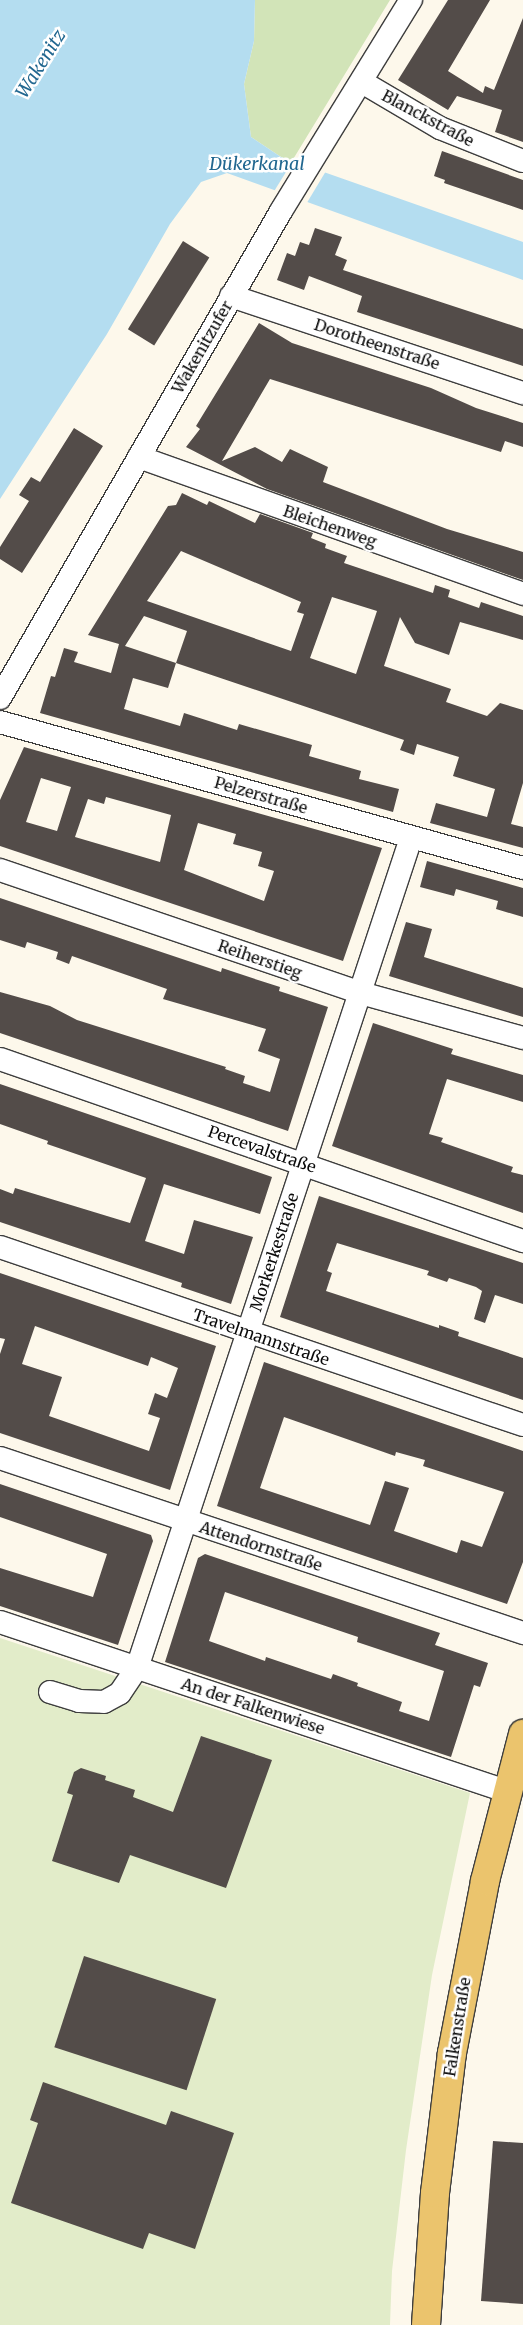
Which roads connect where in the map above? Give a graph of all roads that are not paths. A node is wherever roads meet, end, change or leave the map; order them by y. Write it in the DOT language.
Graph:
graph roads {
  1 [pos="412,0"];
  2 [pos="362,82"];
  3 [pos="523,161"];
  4 [pos="231,296"];
  5 [pos="523,393"];
  6 [pos="139,457"];
  7 [pos="523,594"];
  8 [pos="0,698"];
  9 [pos="0,722"];
  10 [pos="411,838"];
  11 [pos="523,868"];
  12 [pos="0,870"];
  13 [pos="361,993"];
  14 [pos="523,1038"];
  15 [pos="0,1059"];
  16 [pos="302,1163"];
  17 [pos="523,1241"];
  18 [pos="0,1247"];
  19 [pos="248,1332"];
  20 [pos="523,1425"];
  21 [pos="0,1458"];
  22 [pos="186,1521"];
  23 [pos="0,1622"];
  24 [pos="523,1633"];
  25 [pos="137,1668"];
  26 [pos="50,1692"];
  27 [pos="523,1734"];
  28 [pos="506,1791"];
  29 [pos="426,2325"];
  1 -- 2 [label="street, Wakenitzufer"];
  2 -- 3 [label="street, Blanckstraße"];
  2 -- 4 [label="street, Wakenitzufer"];
  4 -- 5 [label="street, Dorotheenstraße"];
  4 -- 6 [label="street, Wakenitzufer"];
  6 -- 7 [label="street, Bleichenweg"];
  6 -- 8 [label="street, Wakenitzufer"];
  9 -- 10 [label="street, Pelzerstraße"];
  10 -- 11 [label="street, Pelzerstraße"];
  10 -- 13 [label="street, Morkerkestraße"];
  12 -- 13 [label="street, Reiherstieg"];
  13 -- 14 [label="street, Reiherstieg"];
  13 -- 16 [label="street, Morkerkestraße"];
  15 -- 16 [label="street, Percevalstraße"];
  16 -- 17 [label="street, Percevalstraße"];
  16 -- 19 [label="street, Morkerkestraße"];
  18 -- 19 [label="street, Travelmannstraße"];
  19 -- 20 [label="street, Travelmannstraße"];
  19 -- 22 [label="street, Morkerkestraße"];
  21 -- 22 [label="street, Attendornstraße"];
  22 -- 24 [label="street, Attendornstraße"];
  22 -- 25 [label="street, Morkerkestraße"];
  23 -- 25 [label="street, An der Falkenwiese"];
  25 -- 26 [label="street, Morkerkestraße"];
  25 -- 28 [label="street, An der Falkenwiese"];
  27 -- 28 [label="main road, Falkenstraße"];
  28 -- 29 [label="main road, Falkenstraße"];
}
